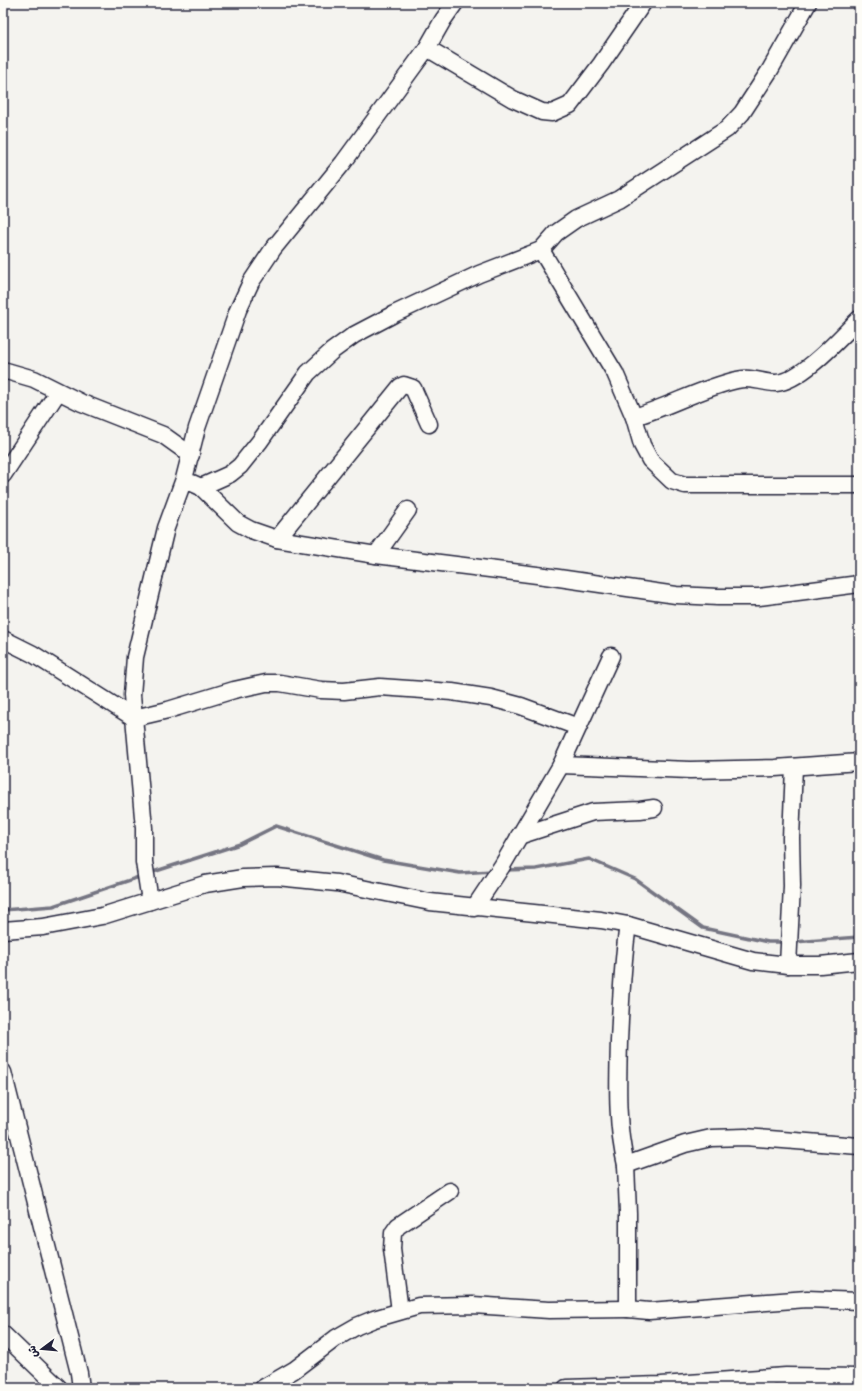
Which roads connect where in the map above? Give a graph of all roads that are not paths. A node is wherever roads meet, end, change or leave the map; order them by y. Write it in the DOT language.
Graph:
graph roads {
  1 [pos="455,3"];
  2 [pos="643,3"];
  3 [pos="808,3"];
  4 [pos="427,48"];
  5 [pos="541,250"];
  6 [pos="859,319"];
  7 [pos="3,370"];
  8 [pos="58,392"];
  9 [pos="634,417"];
  10 [pos="429,424"];
  11 [pos="191,455"];
  12 [pos="3,475"];
  13 [pos="184,479"];
  14 [pos="859,485"];
  15 [pos="201,487"];
  16 [pos="408,510"];
  17 [pos="277,539"];
  18 [pos="376,555"];
  19 [pos="859,584"];
  20 [pos="3,639"];
  21 [pos="611,656"];
  22 [pos="134,718"];
  23 [pos="578,727"];
  24 [pos="859,762"];
  25 [pos="561,765"];
  26 [pos="794,767"];
  27 [pos="654,808"];
  28 [pos="519,836"];
  29 [pos="150,901"];
  30 [pos="474,908"];
  31 [pos="628,925"];
  32 [pos="3,930"];
  33 [pos="859,961"];
  34 [pos="788,965"];
  35 [pos="3,1072"];
  36 [pos="859,1146"];
  37 [pos="626,1165"];
  38 [pos="450,1191"];
  39 [pos="859,1301"];
  40 [pos="628,1309"];
  41 [pos="400,1311"];
  42 [pos="3,1334"];
  43 [pos="859,1377"];
  44 [pos="59,1388"];
  45 [pos="81,1388"];
  46 [pos="263,1388"];
  47 [pos="566,1388"];
  1 -- 4 [label="street"];
  2 -- 4 [label="street"];
  3 -- 5 [label="street"];
  4 -- 11 [label="street"];
  5 -- 9 [label="street"];
  5 -- 15 [label="street"];
  6 -- 9 [label="street"];
  7 -- 8 [label="street"];
  8 -- 11 [label="street"];
  8 -- 12 [label="street"];
  9 -- 14 [label="street"];
  10 -- 17 [label="street"];
  11 -- 13 [label="street"];
  13 -- 15 [label="street"];
  13 -- 22 [label="street"];
  15 -- 17 [label="street"];
  16 -- 18 [label="street"];
  17 -- 18 [label="street"];
  18 -- 19 [label="street"];
  20 -- 22 [label="street"];
  21 -- 23 [label="street"];
  22 -- 23 [label="street"];
  22 -- 29 [label="street"];
  23 -- 25 [label="street"];
  24 -- 26 [label="street"];
  25 -- 26 [label="street"];
  25 -- 28 [label="street"];
  26 -- 34 [label="street"];
  27 -- 28 [label="street"];
  28 -- 30 [label="street"];
  29 -- 30 [label="street"];
  29 -- 32 [label="street"];
  30 -- 31 [label="street"];
  31 -- 34 [label="street"];
  31 -- 37 [label="street"];
  33 -- 34 [label="street"];
  35 -- 45 [label="street"];
  36 -- 37 [label="street"];
  37 -- 40 [label="street"];
  38 -- 41 [label="street"];
  39 -- 40 [label="street"];
  40 -- 41 [label="street"];
  41 -- 46 [label="street"];
  42 -- 44 [label="street"];
  43 -- 47 [label="street"];
}
